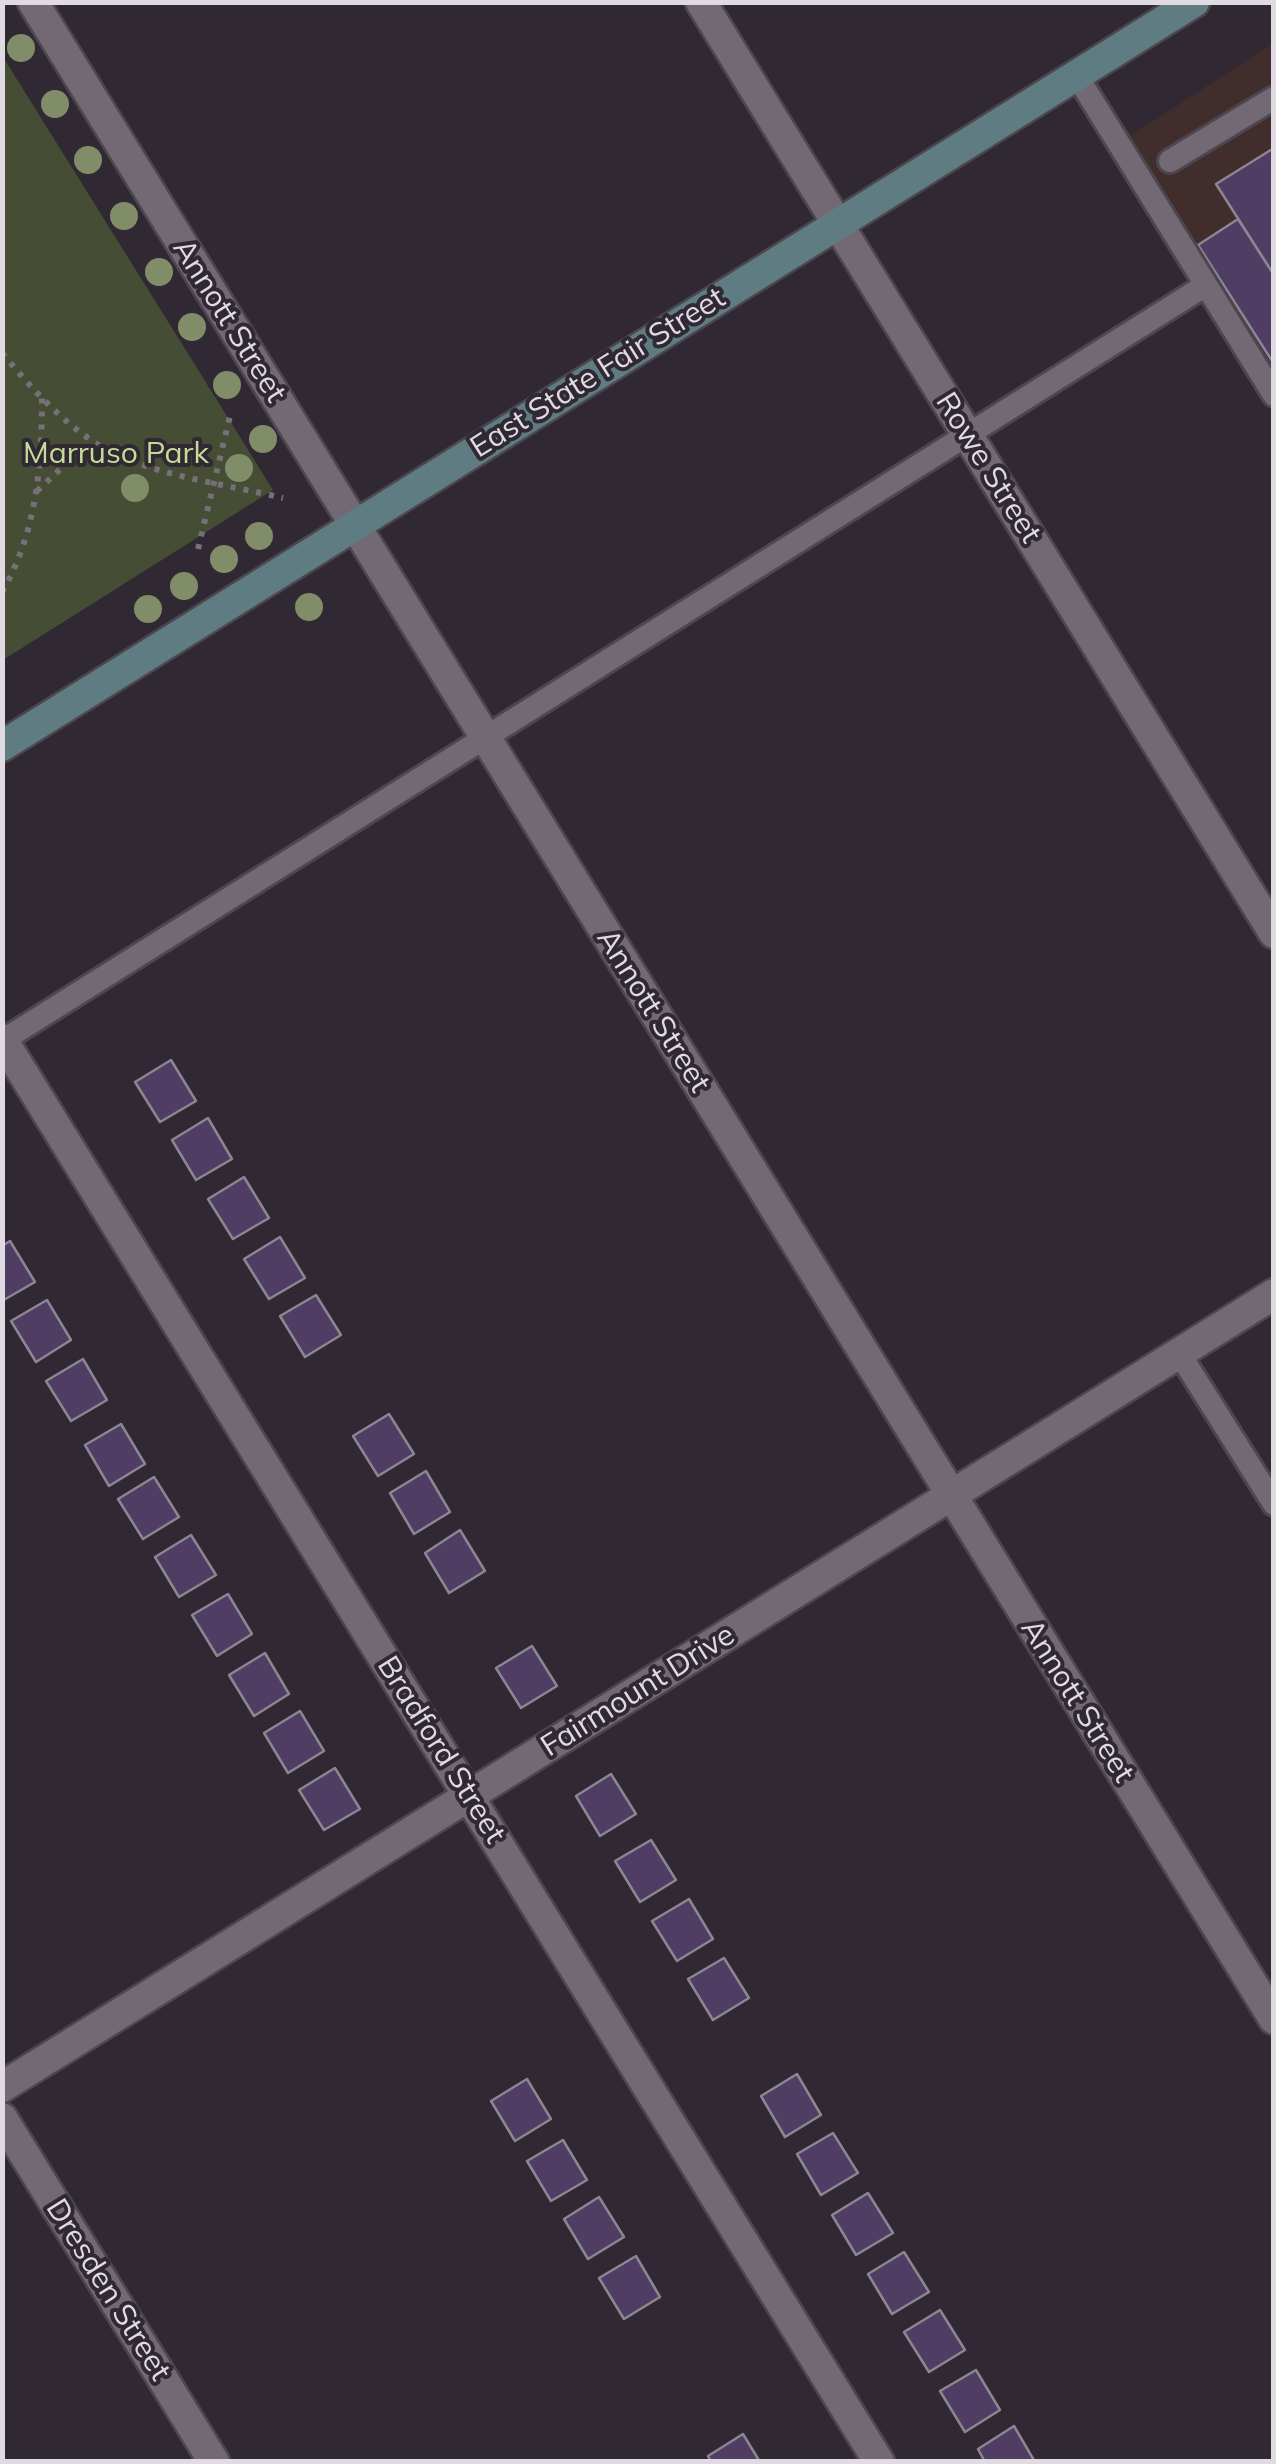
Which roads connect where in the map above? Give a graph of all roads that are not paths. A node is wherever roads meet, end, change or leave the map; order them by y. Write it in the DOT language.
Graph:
graph roads {
  1 [pos="33,2"];
  2 [pos="701,2"];
  3 [pos="1194,2"];
  4 [pos="1077,76"];
  5 [pos="1274,98"];
  6 [pos="1170,161"];
  7 [pos="838,224"];
  8 [pos="1206,285"];
  9 [pos="1274,395"];
  10 [pos="968,435"];
  11 [pos="354,525"];
  12 [pos="486,738"];
  13 [pos="2,746"];
  14 [pos="1274,933"];
  15 [pos="3,1040"];
  16 [pos="1274,1294"];
  17 [pos="1179,1353"];
  18 [pos="951,1496"];
  19 [pos="1274,1504"];
  20 [pos="469,1796"];
  21 [pos="1274,2019"];
  22 [pos="2,2087"];
  23 [pos="2,2118"];
  24 [pos="214,2462"];
  25 [pos="879,2462"];
  1 -- 11 [label="street, Annott Street"];
  2 -- 7 [label="street, Rowe Street"];
  3 -- 4 [label="street, East State Fair Street"];
  4 -- 7 [label="street, East State Fair Street"];
  4 -- 8 [label="lane"];
  5 -- 6 [label="lane"];
  7 -- 10 [label="street, Rowe Street"];
  7 -- 11 [label="street, East State Fair Street"];
  8 -- 9 [label="lane"];
  8 -- 10 [label="lane"];
  10 -- 12 [label="lane"];
  10 -- 14 [label="street, Rowe Street"];
  11 -- 12 [label="street, Annott Street"];
  11 -- 13 [label="street, East State Fair Street"];
  12 -- 15 [label="lane"];
  12 -- 18 [label="street, Annott Street"];
  15 -- 20 [label="street, Bradford Street"];
  16 -- 17 [label="street, Fairmount Drive"];
  17 -- 18 [label="street, Fairmount Drive"];
  17 -- 19 [label="lane"];
  18 -- 20 [label="street, Fairmount Drive"];
  18 -- 21 [label="street, Annott Street"];
  20 -- 22 [label="street, Fairmount Drive"];
  20 -- 25 [label="street, Bradford Street"];
  23 -- 24 [label="street, Dresden Street"];
}
